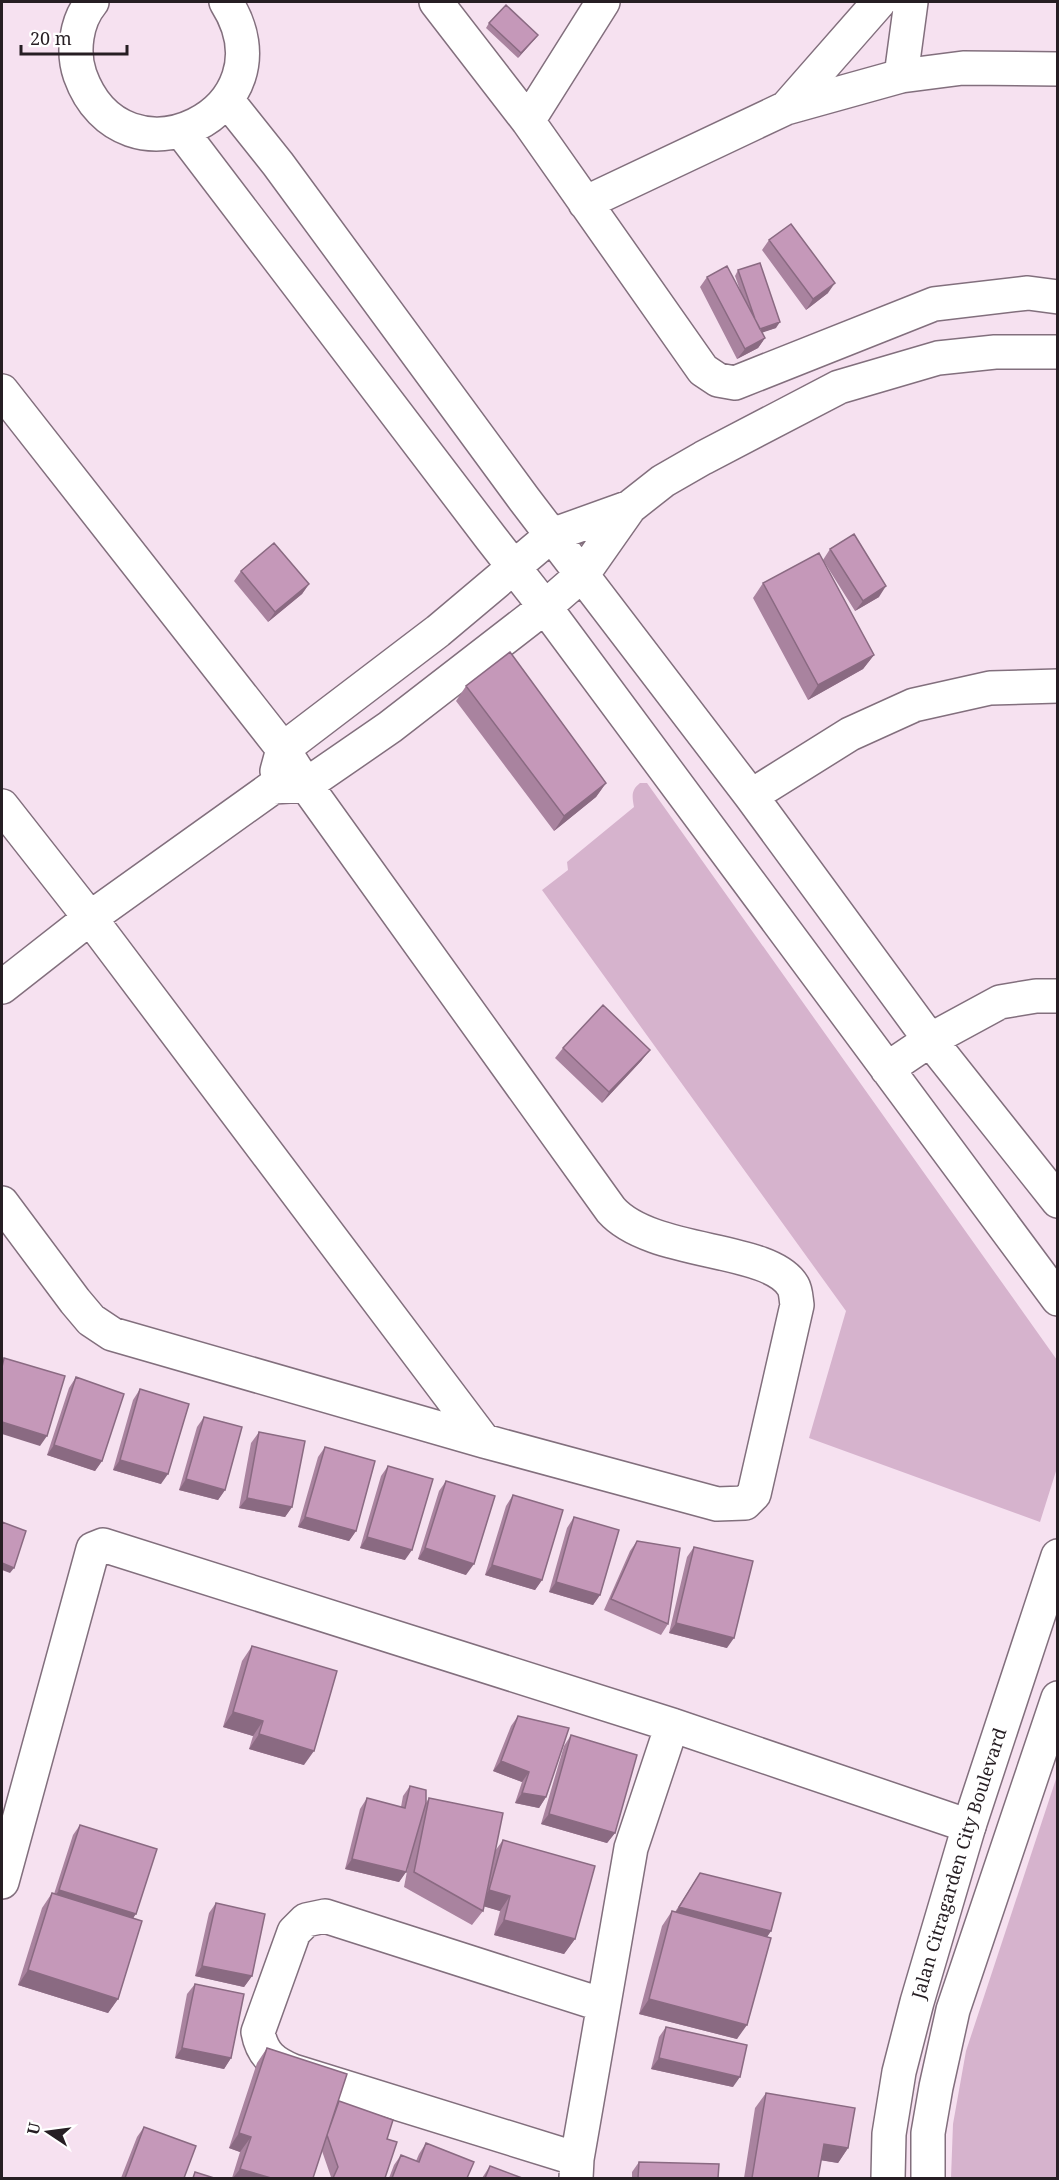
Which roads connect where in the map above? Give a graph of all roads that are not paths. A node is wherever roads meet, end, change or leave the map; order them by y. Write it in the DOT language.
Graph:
graph roads {
  1 [pos="92,2"];
  2 [pos="226,2"];
  3 [pos="436,2"];
  4 [pos="603,2"];
  5 [pos="879,2"];
  6 [pos="911,2"];
  7 [pos="1058,69"];
  8 [pos="901,76"];
  9 [pos="227,100"];
  10 [pos="786,108"];
  11 [pos="528,121"];
  12 [pos="182,132"];
  13 [pos="585,203"];
  14 [pos="1058,297"];
  15 [pos="1058,352"];
  16 [pos="2,391"];
  17 [pos="630,507"];
  18 [pos="552,535"];
  19 [pos="513,567"];
  20 [pos="583,574"];
  21 [pos="545,607"];
  22 [pos="1058,686"];
  23 [pos="283,749"];
  24 [pos="306,785"];
  25 [pos="273,787"];
  26 [pos="752,796"];
  27 [pos="2,806"];
  28 [pos="90,918"];
  29 [pos="2,987"];
  30 [pos="1058,996"];
  31 [pos="930,1040"];
  32 [pos="887,1069"];
  33 [pos="1058,1201"];
  34 [pos="2,1203"];
  35 [pos="1058,1299"];
  36 [pos="484,1441"];
  37 [pos="1058,1556"];
  38 [pos="1058,1698"];
  39 [pos="672,1725"];
  40 [pos="969,1826"];
  41 [pos="2,1882"];
  42 [pos="603,2005"];
  43 [pos="577,2169"];
  44 [pos="888,2178"];
  45 [pos="928,2178"];
  1 -- 12 [label="street"];
  2 -- 9 [label="street"];
  3 -- 11 [label="street"];
  4 -- 11 [label="street"];
  5 -- 10 [label="street"];
  6 -- 8 [label="street"];
  7 -- 8 [label="street"];
  8 -- 10 [label="street"];
  9 -- 12 [label="street"];
  9 -- 18 [label="street"];
  10 -- 13 [label="street"];
  11 -- 13 [label="street"];
  12 -- 19 [label="street"];
  13 -- 14 [label="street"];
  15 -- 17 [label="street"];
  16 -- 23 [label="street"];
  17 -- 18 [label="street"];
  17 -- 20 [label="street"];
  18 -- 19 [label="street"];
  18 -- 20 [label="street"];
  19 -- 21 [label="street"];
  19 -- 23 [label="street"];
  20 -- 21 [label="street"];
  20 -- 26 [label="street"];
  21 -- 24 [label="street"];
  21 -- 32 [label="street"];
  22 -- 26 [label="street"];
  23 -- 24 [label="street"];
  23 -- 25 [label="street"];
  24 -- 25 [label="street"];
  24 -- 36 [label="street"];
  25 -- 28 [label="street"];
  26 -- 31 [label="street"];
  27 -- 28 [label="street"];
  28 -- 29 [label="street"];
  28 -- 36 [label="street"];
  30 -- 31 [label="street"];
  31 -- 32 [label="street"];
  31 -- 33 [label="street"];
  32 -- 35 [label="street"];
  34 -- 36 [label="street"];
  37 -- 40 [label="street, Jalan Citragarden City Boulevard"];
  38 -- 45 [label="street, Jalan Citragarden City Boulevard"];
  39 -- 40 [label="street"];
  39 -- 41 [label="street"];
  39 -- 42 [label="street"];
  40 -- 44 [label="street, Jalan Citragarden City Boulevard"];
  42 -- 43 [label="street"];
  42 -- 43 [label="street"];
}
